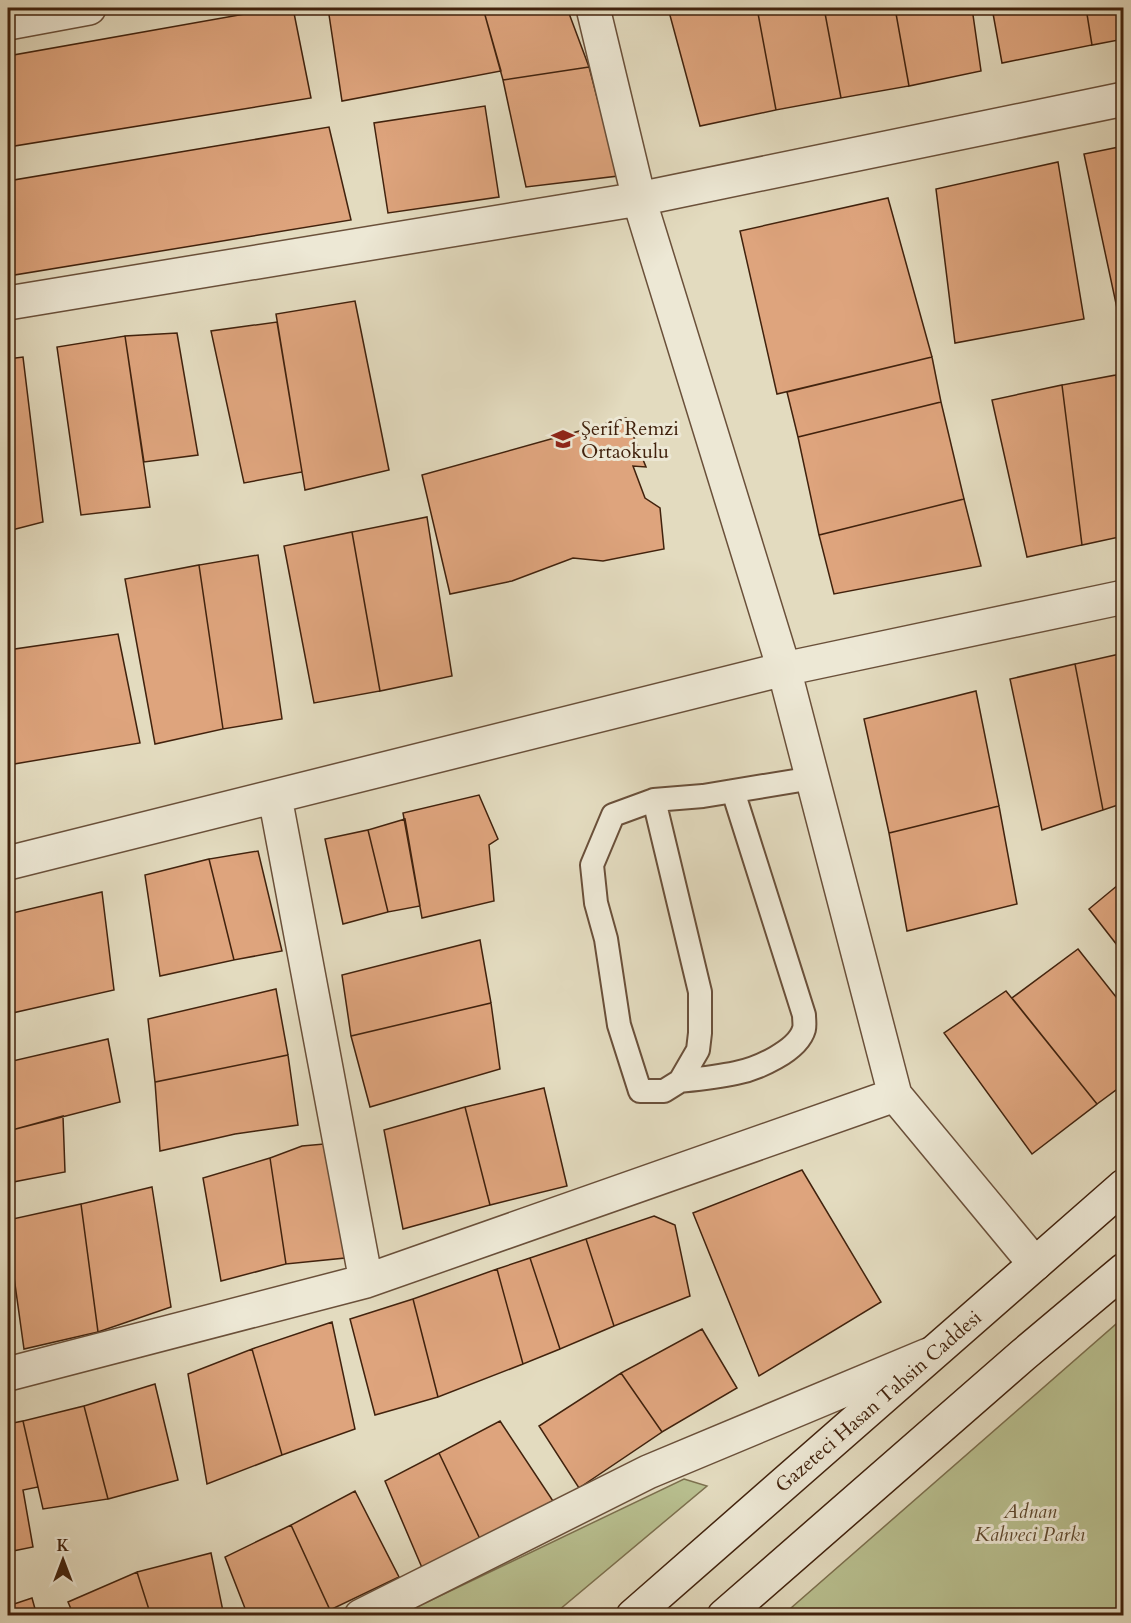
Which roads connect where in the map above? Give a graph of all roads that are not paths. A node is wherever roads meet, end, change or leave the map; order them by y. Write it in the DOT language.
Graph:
graph roads {
  1 [pos="89,8"];
  2 [pos="593,8"];
  3 [pos="8,23"];
  4 [pos="1124,99"];
  5 [pos="639,199"];
  6 [pos="8,303"];
  7 [pos="1124,597"];
  8 [pos="784,669"];
  9 [pos="813,778"];
  10 [pos="733,791"];
  11 [pos="275,797"];
  12 [pos="654,800"];
  13 [pos="8,863"];
  14 [pos="680,1081"];
  15 [pos="895,1095"];
  16 [pos="1124,1186"];
  17 [pos="1035,1264"];
  18 [pos="1124,1270"];
  19 [pos="366,1281"];
  20 [pos="933,1353"];
  21 [pos="8,1374"];
  22 [pos="361,1616"];
  23 [pos="633,1616"];
  24 [pos="724,1616"];
  1 -- 3 [label="street"];
  2 -- 5 [label="street"];
  4 -- 5 [label="street"];
  5 -- 6 [label="street"];
  5 -- 8 [label="street"];
  7 -- 8 [label="street"];
  8 -- 9 [label="street"];
  8 -- 11 [label="street"];
  9 -- 10 [label="lane"];
  9 -- 15 [label="street"];
  10 -- 12 [label="lane"];
  10 -- 14 [label="lane"];
  11 -- 13 [label="street"];
  11 -- 19 [label="street"];
  12 -- 14 [label="lane"];
  12 -- 14 [label="lane"];
  15 -- 17 [label="street"];
  15 -- 19 [label="street"];
  16 -- 17 [label="street, Gazeteci Hasan Tahsin Caddesi"];
  17 -- 20 [label="street, Gazeteci Hasan Tahsin Caddesi"];
  18 -- 24 [label="street"];
  19 -- 21 [label="street"];
  20 -- 22 [label="street"];
  20 -- 23 [label="street, Gazeteci Hasan Tahsin Caddesi"];
}
